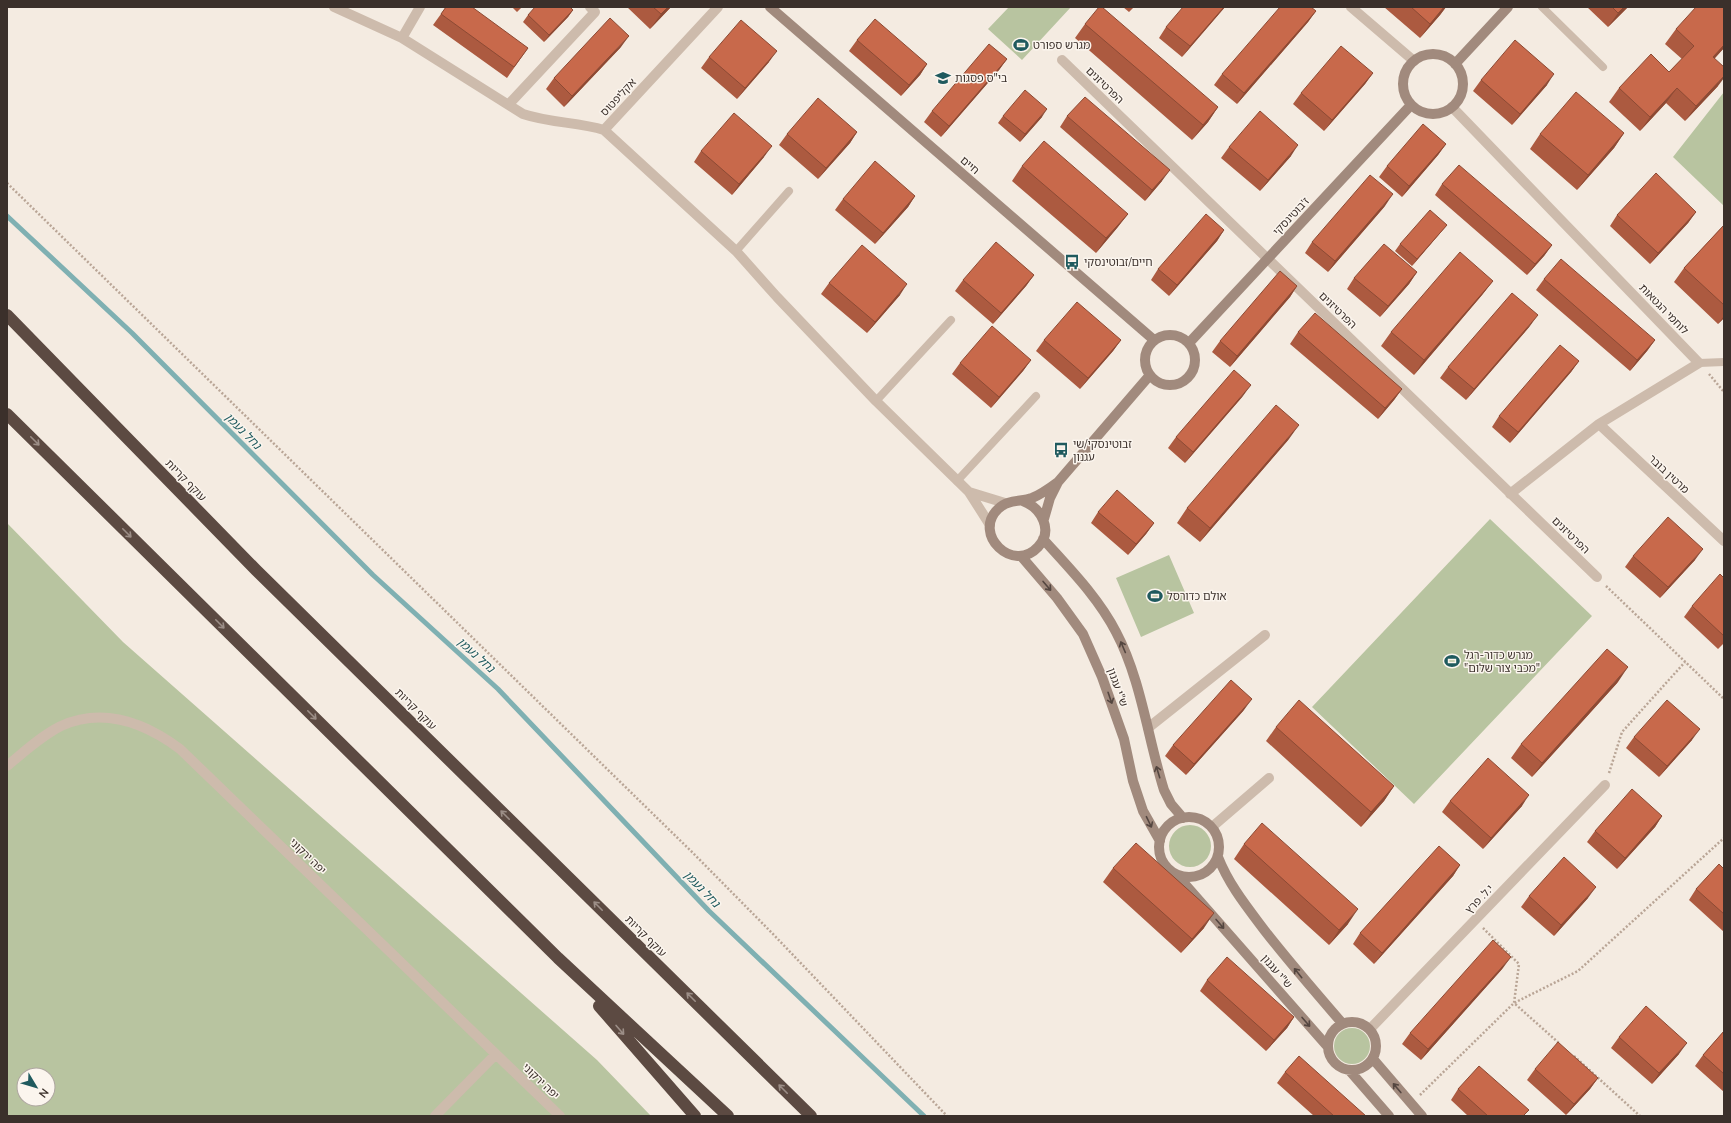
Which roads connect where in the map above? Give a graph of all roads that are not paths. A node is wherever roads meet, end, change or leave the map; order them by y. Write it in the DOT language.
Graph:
graph roads {
  1 [pos="334,7"];
  2 [pos="420,7"];
  3 [pos="718,7"];
  4 [pos="770,7"];
  5 [pos="1351,7"];
  6 [pos="1508,7"];
  7 [pos="1542,7"];
  8 [pos="593,9"];
  9 [pos="402,38"];
  10 [pos="1062,60"];
  11 [pos="1414,61"];
  12 [pos="1455,64"];
  13 [pos="1604,67"];
  14 [pos="509,104"];
  15 [pos="1411,105"];
  16 [pos="1452,107"];
  17 [pos="604,130"];
  18 [pos="789,191"];
  19 [pos="736,251"];
  20 [pos="1267,259"];
  21 [pos="7,314"];
  22 [pos="951,320"];
  23 [pos="1154,340"];
  24 [pos="1189,343"];
  25 [pos="1724,362"];
  26 [pos="1699,363"];
  27 [pos="1150,375"];
  28 [pos="1036,396"];
  29 [pos="876,401"];
  30 [pos="7,414"];
  31 [pos="1598,424"];
  32 [pos="957,481"];
  33 [pos="1058,482"];
  34 [pos="969,492"];
  35 [pos="1510,494"];
  36 [pos="1023,501"];
  37 [pos="1005,503"];
  38 [pos="1044,519"];
  39 [pos="990,525"];
  40 [pos="1043,538"];
  41 [pos="1724,541"];
  42 [pos="1022,556"];
  43 [pos="1597,577"];
  44 [pos="1265,635"];
  45 [pos="1148,728"];
  46 [pos="7,766"];
  47 [pos="1269,778"];
  48 [pos="1605,785"];
  49 [pos="1183,818"];
  50 [pos="1212,827"];
  51 [pos="1160,842"];
  52 [pos="1218,857"];
  53 [pos="1176,874"];
  54 [pos="558,958"];
  55 [pos="1342,1024"];
  56 [pos="1370,1029"];
  57 [pos="1328,1047"];
  58 [pos="496,1054"];
  59 [pos="1373,1058"];
  60 [pos="1349,1070"];
  61 [pos="435,1116"];
  62 [pos="560,1116"];
  63 [pos="695,1116"];
  64 [pos="728,1116"];
  65 [pos="811,1116"];
  66 [pos="1389,1116"];
  67 [pos="1422,1116"];
  1 -- 9 [label="street, אקליפטוס"];
  2 -- 9 [label="street"];
  3 -- 17 [label="street, אקליפטוס"];
  4 -- 23 [label="street, חיים"];
  5 -- 11 [label="street"];
  6 -- 12 [label="street"];
  7 -- 13 [label="lane"];
  8 -- 14 [label="street"];
  9 -- 14 [label="street, אקליפטוס"];
  10 -- 20 [label="street, הפרטיזנים"];
  11 -- 12 [label="street"];
  11 -- 15 [label="street"];
  12 -- 16 [label="street"];
  14 -- 17 [label="street, אקליפטוס"];
  15 -- 16 [label="street"];
  15 -- 20 [label="street, ז'בוטינסקי"];
  16 -- 26 [label="street, לוחמי הגטאות"];
  17 -- 19 [label="street"];
  18 -- 19 [label="lane"];
  19 -- 29 [label="street"];
  20 -- 24 [label="street, ז'בוטינסקי"];
  20 -- 35 [label="street, הפרטיזנים"];
  65 -- 21 [label="highway, עוקף קריות, one-way"];
  22 -- 29 [label="lane"];
  23 -- 24 [label="street"];
  23 -- 27 [label="street"];
  24 -- 27 [label="street"];
  25 -- 26 [label="lane"];
  26 -- 31 [label="street"];
  27 -- 33 [label="street"];
  28 -- 32 [label="lane"];
  29 -- 32 [label="street"];
  30 -- 54 [label="highway, one-way"];
  31 -- 35 [label="street"];
  31 -- 41 [label="street, מרטין בובר"];
  32 -- 34 [label="street"];
  33 -- 36 [label="street"];
  33 -- 38 [label="street"];
  34 -- 37 [label="street"];
  34 -- 39 [label="street"];
  35 -- 43 [label="street, הפרטיזנים"];
  36 -- 37 [label="street"];
  36 -- 38 [label="street"];
  37 -- 39 [label="street"];
  38 -- 40 [label="street"];
  39 -- 42 [label="street"];
  40 -- 42 [label="street"];
  45 -- 40 [label="street, ש\"י עגנון, one-way"];
  42 -- 51 [label="street, ש\"י עגנון, one-way"];
  44 -- 45 [label="street"];
  49 -- 45 [label="street, ש\"י עגנון, one-way"];
  46 -- 58 [label="street, יפה ירקוני"];
  47 -- 50 [label="street"];
  48 -- 56 [label="street, י.ל. פרץ"];
  49 -- 50 [label="street"];
  49 -- 51 [label="street"];
  50 -- 52 [label="street"];
  51 -- 53 [label="street"];
  52 -- 53 [label="street"];
  55 -- 52 [label="street, ש\"י עגנון, one-way"];
  53 -- 57 [label="street, ש\"י עגנון, one-way"];
  54 -- 63 [label="highway, one-way"];
  54 -- 64 [label="highway"];
  55 -- 56 [label="street"];
  55 -- 57 [label="street"];
  56 -- 59 [label="street"];
  57 -- 60 [label="street"];
  58 -- 61 [label="street"];
  58 -- 62 [label="street, יפה ירקוני"];
  59 -- 60 [label="street"];
  67 -- 59 [label="street, one-way"];
  60 -- 66 [label="street"];
}
